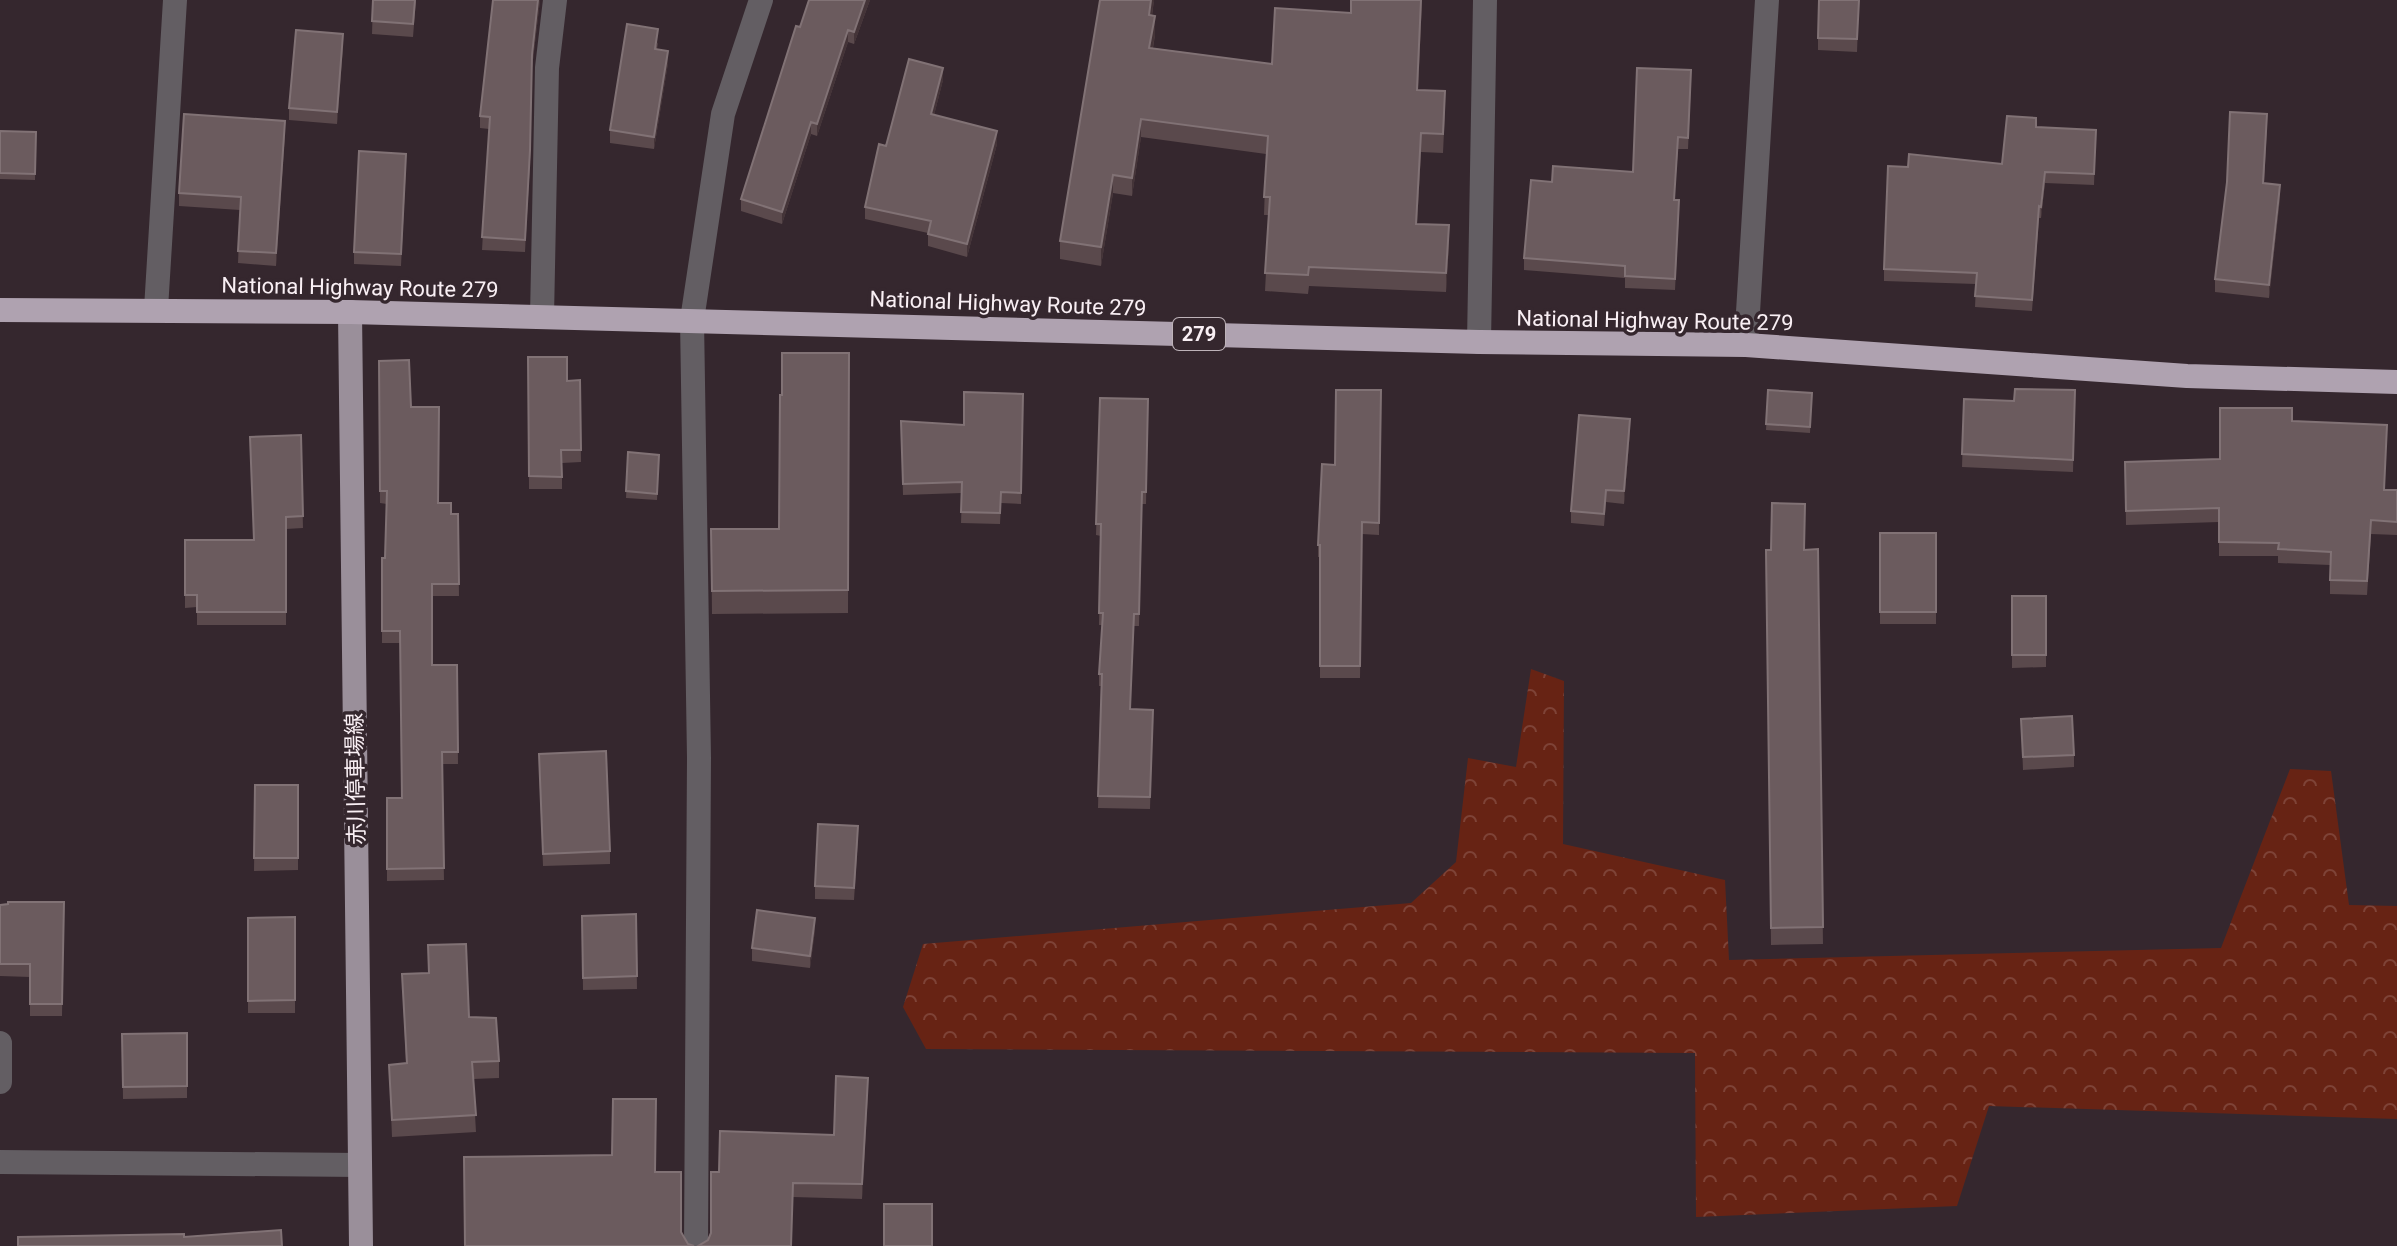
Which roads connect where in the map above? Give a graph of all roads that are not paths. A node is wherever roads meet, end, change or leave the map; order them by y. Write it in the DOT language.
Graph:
graph roads {
  1 [pos="175,0"];
  2 [pos="555,0"];
  3 [pos="761,0"];
  4 [pos="1485,0"];
  5 [pos="1767,0"];
  6 [pos="156,309"];
  7 [pos="0,310"];
  8 [pos="350,312"];
  9 [pos="542,317"];
  10 [pos="692,320"];
  11 [pos="1479,342"];
  12 [pos="1746,345"];
  13 [pos="2397,382"];
  14 [pos="0,1043"];
  15 [pos="0,1082"];
  16 [pos="0,1162"];
  17 [pos="360,1165"];
  18 [pos="361,1246"];
  19 [pos="696,1246"];
  1 -- 6 [label="street"];
  2 -- 9 [label="street"];
  3 -- 10 [label="street"];
  4 -- 11 [label="street"];
  5 -- 12 [label="street"];
  6 -- 7 [label="highway, National Highway Route 279 / 279"];
  6 -- 8 [label="highway, National Highway Route 279 / 279"];
  8 -- 9 [label="highway, National Highway Route 279 / 279"];
  8 -- 17 [label="main road, 赤川停車場線"];
  9 -- 10 [label="highway, National Highway Route 279 / 279"];
  10 -- 11 [label="highway, National Highway Route 279 / 279"];
  10 -- 19 [label="street"];
  11 -- 12 [label="highway, National Highway Route 279 / 279"];
  12 -- 13 [label="highway, National Highway Route 279 / 279"];
  14 -- 15 [label="street"];
  16 -- 17 [label="street"];
  17 -- 18 [label="main road, 赤川停車場線"];
}
